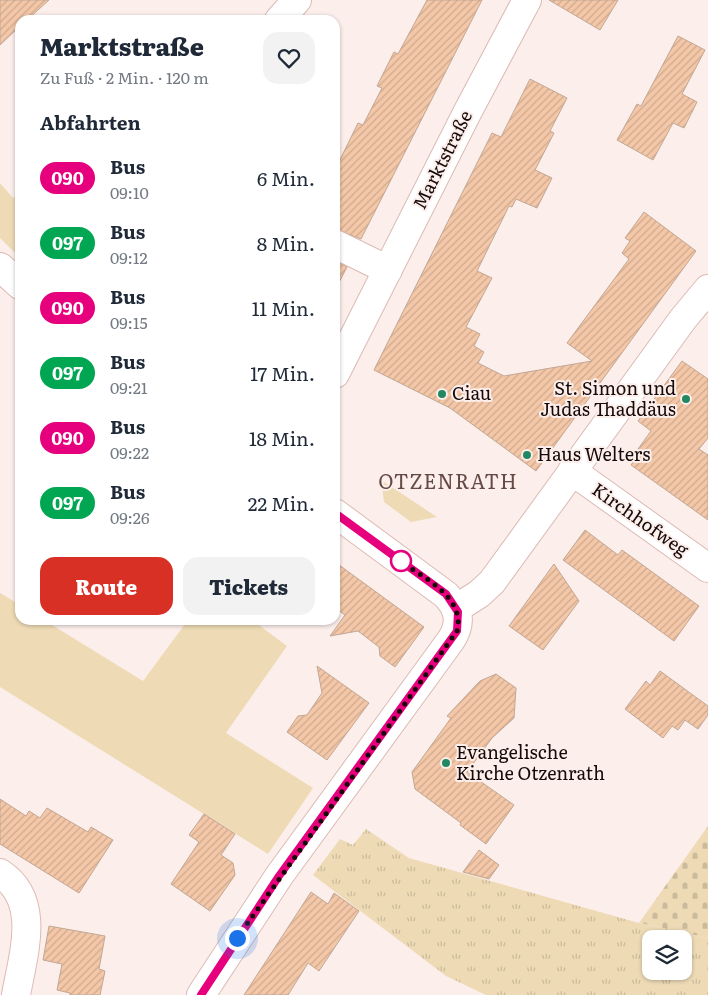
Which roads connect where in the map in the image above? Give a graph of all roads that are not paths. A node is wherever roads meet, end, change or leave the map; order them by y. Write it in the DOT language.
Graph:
graph roads {
  1 [pos="297,0"];
  2 [pos="527,0"];
  3 [pos="284,15"];
  4 [pos="340,246"];
  5 [pos="0,267"];
  6 [pos="388,270"];
  7 [pos="15,280"];
  8 [pos="708,289"];
  9 [pos="340,364"];
  10 [pos="572,471"];
  11 [pos="340,517"];
  12 [pos="708,568"];
  13 [pos="457,608"];
  14 [pos="0,873"];
  15 [pos="16,995"];
  16 [pos="201,995"];
  1 -- 3 [label="street"];
  2 -- 6 [label="street, Marktstraße"];
  4 -- 6 [label="street"];
  5 -- 7 [label="street"];
  6 -- 9 [label="street, Marktstraße"];
  8 -- 10 [label="street"];
  10 -- 12 [label="street, Kirchhofweg"];
  10 -- 13 [label="street"];
  11 -- 13 [label="street"];
  13 -- 16 [label="street"];
  14 -- 15 [label="street"];
}
